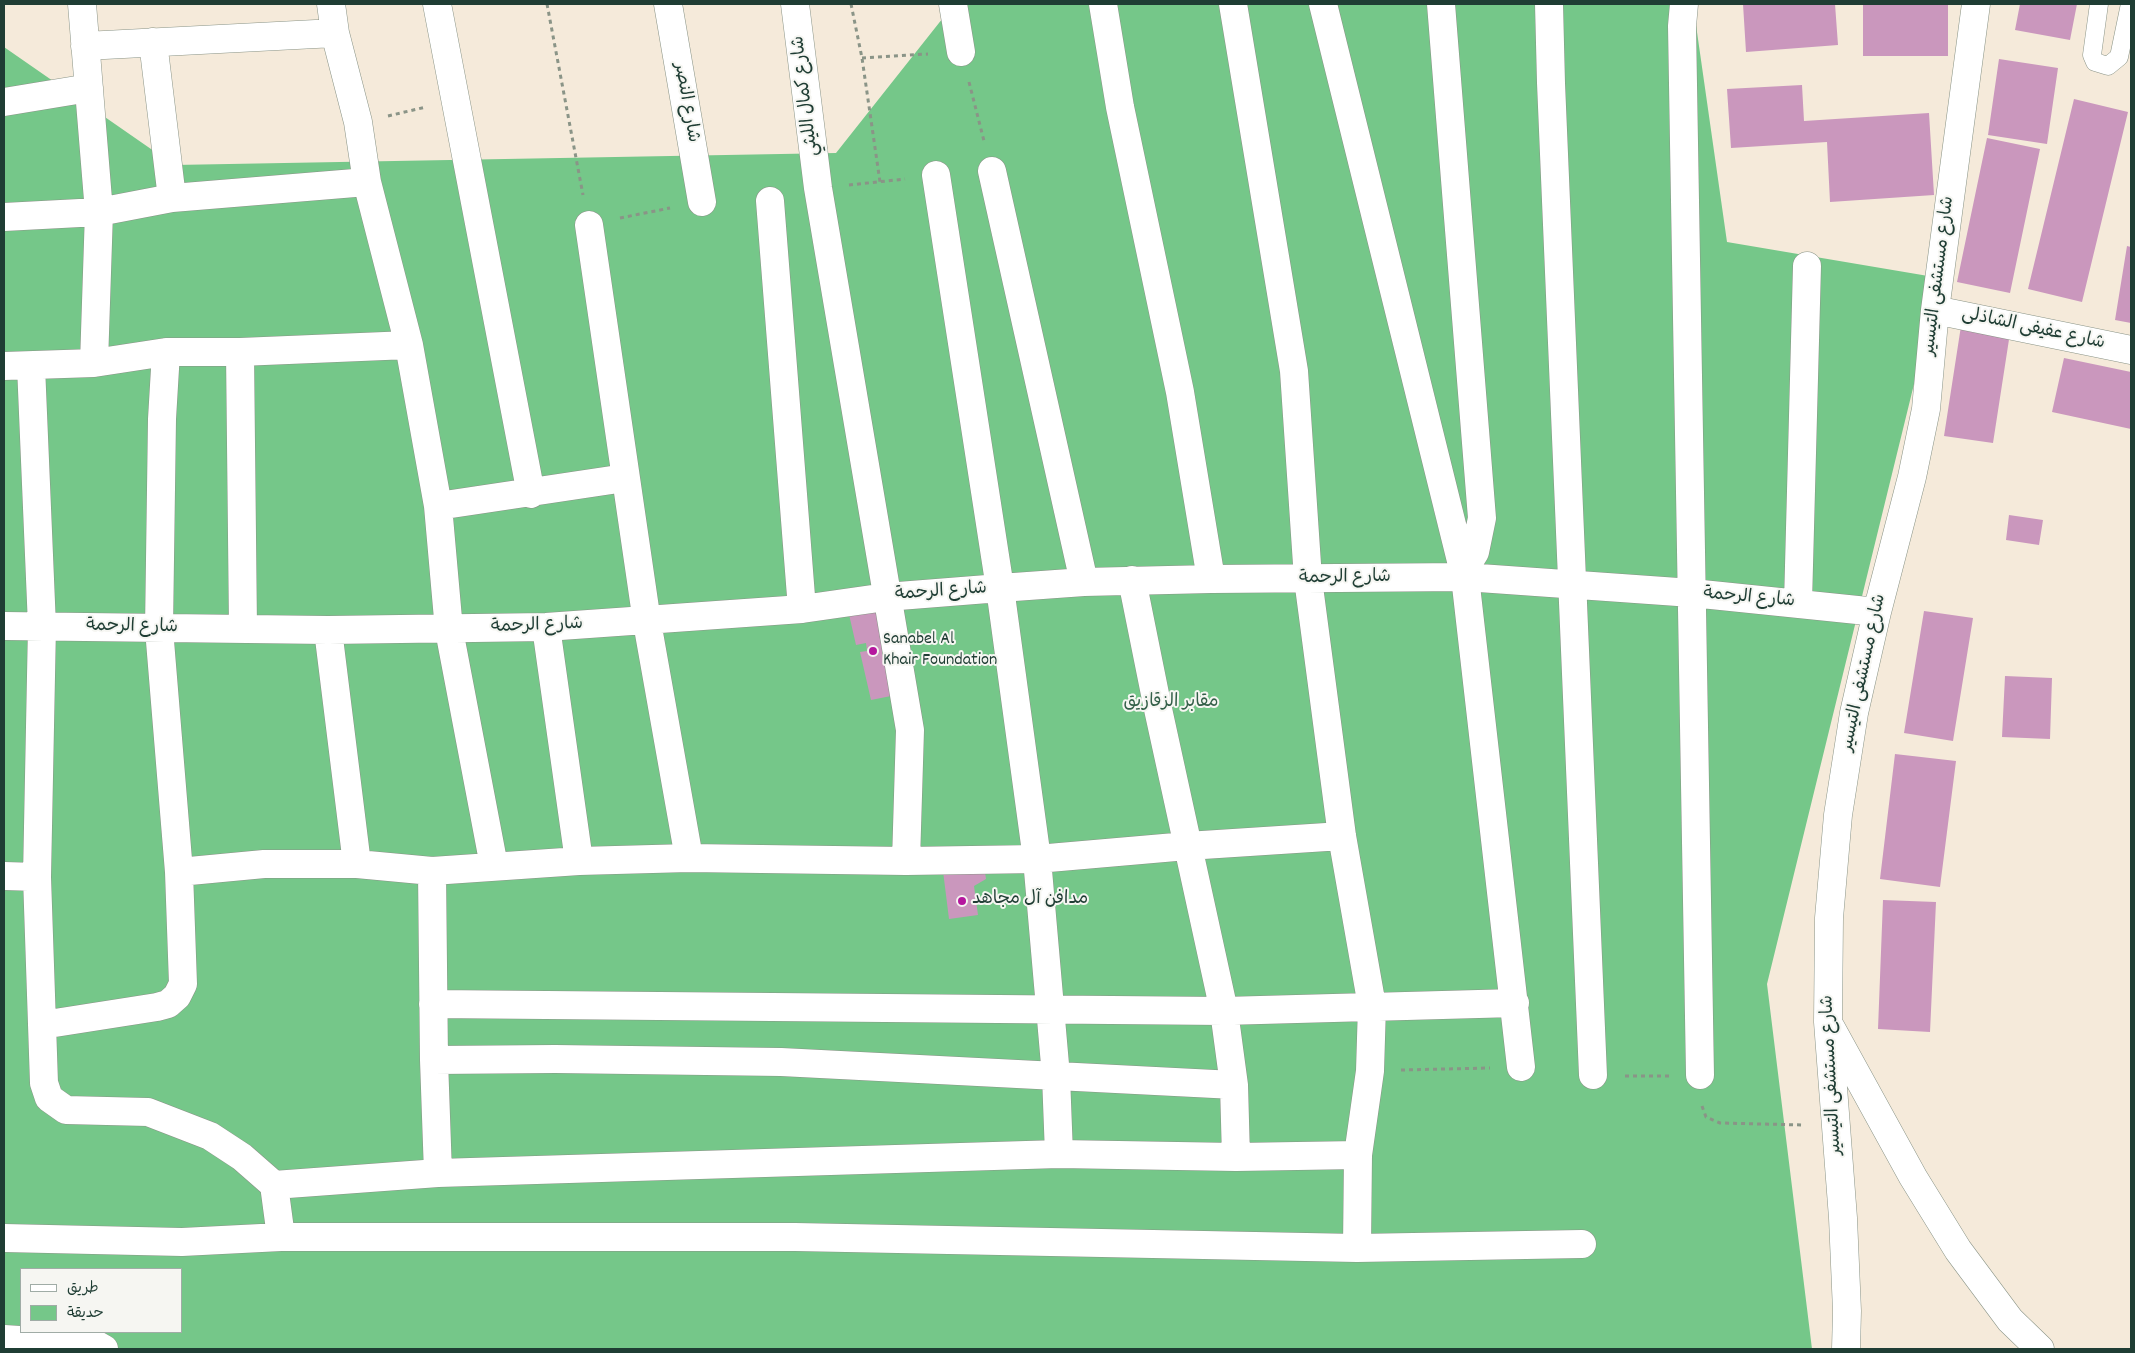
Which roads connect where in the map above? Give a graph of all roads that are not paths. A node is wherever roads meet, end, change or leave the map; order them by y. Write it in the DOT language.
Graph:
graph roads {
  1 [pos="82,4"];
  2 [pos="330,4"];
  3 [pos="437,4"];
  4 [pos="668,4"];
  5 [pos="795,4"];
  6 [pos="953,4"];
  7 [pos="1103,4"];
  8 [pos="1233,4"];
  9 [pos="1324,4"];
  10 [pos="1441,4"];
  11 [pos="1549,4"];
  12 [pos="1684,4"];
  13 [pos="1976,4"];
  14 [pos="2099,4"];
  15 [pos="2130,4"];
  16 [pos="335,33"];
  17 [pos="153,42"];
  18 [pos="85,46"];
  19 [pos="962,52"];
  20 [pos="2126,52"];
  21 [pos="89,88"];
  22 [pos="4,102"];
  23 [pos="992,172"];
  24 [pos="936,175"];
  25 [pos="367,182"];
  26 [pos="172,198"];
  27 [pos="770,201"];
  28 [pos="702,202"];
  29 [pos="99,212"];
  30 [pos="4,217"];
  31 [pos="589,224"];
  32 [pos="1807,266"];
  33 [pos="1934,310"];
  34 [pos="409,345"];
  35 [pos="2131,350"];
  36 [pos="166,352"];
  37 [pos="240,352"];
  38 [pos="94,363"];
  39 [pos="4,366"];
  40 [pos="31,366"];
  41 [pos="625,478"];
  42 [pos="531,494"];
  43 [pos="438,506"];
  44 [pos="1464,570"];
  45 [pos="1211,579"];
  46 [pos="1308,579"];
  47 [pos="1132,580"];
  48 [pos="1084,582"];
  49 [pos="1572,584"];
  50 [pos="1000,588"];
  51 [pos="1692,593"];
  52 [pos="886,597"];
  53 [pos="1798,603"];
  54 [pos="802,610"];
  55 [pos="1877,612"];
  56 [pos="647,622"];
  57 [pos="4,626"];
  58 [pos="42,626"];
  59 [pos="546,627"];
  60 [pos="243,628"];
  61 [pos="159,629"];
  62 [pos="328,630"];
  63 [pos="449,630"];
  64 [pos="1342,836"];
  65 [pos="1188,846"];
  66 [pos="689,858"];
  67 [pos="1037,859"];
  68 [pos="579,861"];
  69 [pos="906,861"];
  70 [pos="357,864"];
  71 [pos="494,866"];
  72 [pos="432,871"];
  73 [pos="179,872"];
  74 [pos="4,876"];
  75 [pos="37,877"];
  76 [pos="1515,1003"];
  77 [pos="433,1004"];
  78 [pos="1372,1006"];
  79 [pos="1050,1010"];
  80 [pos="1224,1012"];
  81 [pos="1828,1022"];
  82 [pos="42,1025"];
  83 [pos="434,1060"];
  84 [pos="1521,1067"];
  85 [pos="1594,1075"];
  86 [pos="1700,1075"];
  87 [pos="1056,1076"];
  88 [pos="1234,1085"];
  89 [pos="1059,1154"];
  90 [pos="1358,1156"];
  91 [pos="1236,1157"];
  92 [pos="438,1173"];
  93 [pos="274,1185"];
  94 [pos="4,1238"];
  95 [pos="281,1238"];
  96 [pos="1582,1244"];
  97 [pos="1357,1248"];
  98 [pos="4,1339"];
  99 [pos="104,1349"];
  100 [pos="1846,1349"];
  101 [pos="2040,1349"];
  1 -- 18 [label="street"];
  2 -- 16 [label="street"];
  3 -- 42 [label="street"];
  4 -- 28 [label="street, شارع النصر"];
  5 -- 52 [label="street, شارع كمال الليثي"];
  6 -- 19 [label="street"];
  7 -- 45 [label="street"];
  8 -- 46 [label="street"];
  9 -- 44 [label="street"];
  10 -- 44 [label="street"];
  11 -- 49 [label="street"];
  12 -- 51 [label="street"];
  13 -- 33 [label="street, شارع مستشفى التيسير"];
  14 -- 20 [label="lane"];
  15 -- 20 [label="lane"];
  16 -- 17 [label="street"];
  16 -- 25 [label="street"];
  17 -- 18 [label="street"];
  17 -- 26 [label="street"];
  18 -- 21 [label="street"];
  21 -- 22 [label="street"];
  21 -- 29 [label="street"];
  23 -- 48 [label="street"];
  24 -- 50 [label="street"];
  25 -- 26 [label="street"];
  25 -- 34 [label="street"];
  26 -- 29 [label="street"];
  27 -- 54 [label="street"];
  29 -- 30 [label="street"];
  29 -- 38 [label="street"];
  31 -- 41 [label="street"];
  32 -- 53 [label="street"];
  33 -- 35 [label="street, شارع عفيفى الشاذلى"];
  33 -- 55 [label="street, شارع مستشفى التيسير"];
  34 -- 37 [label="street"];
  34 -- 43 [label="street"];
  36 -- 37 [label="street"];
  36 -- 38 [label="street"];
  36 -- 61 [label="street"];
  37 -- 60 [label="street"];
  38 -- 40 [label="street"];
  39 -- 40 [label="street"];
  40 -- 58 [label="street"];
  41 -- 42 [label="street"];
  41 -- 56 [label="street"];
  42 -- 43 [label="street"];
  43 -- 63 [label="street"];
  44 -- 46 [label="street, شارع الرحمة"];
  44 -- 49 [label="street, شارع الرحمة"];
  44 -- 76 [label="street"];
  45 -- 46 [label="street, شارع الرحمة"];
  45 -- 47 [label="street, شارع الرحمة"];
  46 -- 64 [label="street"];
  47 -- 48 [label="street, شارع الرحمة"];
  47 -- 65 [label="street"];
  48 -- 50 [label="street, شارع الرحمة"];
  49 -- 51 [label="street, شارع الرحمة"];
  49 -- 85 [label="street"];
  50 -- 52 [label="street, شارع الرحمة"];
  50 -- 67 [label="street"];
  51 -- 53 [label="street, شارع الرحمة"];
  51 -- 86 [label="street"];
  52 -- 54 [label="street, شارع الرحمة"];
  52 -- 69 [label="street, شارع كمال الليثي"];
  53 -- 55 [label="street, شارع الرحمة"];
  54 -- 56 [label="street, شارع الرحمة"];
  55 -- 81 [label="street, شارع مستشفى التيسير"];
  56 -- 59 [label="street, شارع الرحمة"];
  56 -- 66 [label="street"];
  57 -- 58 [label="street, شارع الرحمة"];
  58 -- 61 [label="street, شارع الرحمة"];
  58 -- 75 [label="street"];
  59 -- 63 [label="street, شارع الرحمة"];
  59 -- 68 [label="street"];
  60 -- 61 [label="street, شارع الرحمة"];
  60 -- 62 [label="street, شارع الرحمة"];
  61 -- 73 [label="street"];
  62 -- 63 [label="street, شارع الرحمة"];
  62 -- 70 [label="street"];
  63 -- 71 [label="street"];
  64 -- 65 [label="street"];
  64 -- 78 [label="street"];
  65 -- 67 [label="street"];
  65 -- 80 [label="street"];
  66 -- 68 [label="street"];
  66 -- 69 [label="street"];
  67 -- 69 [label="street"];
  67 -- 79 [label="street"];
  68 -- 71 [label="street"];
  70 -- 72 [label="street"];
  70 -- 73 [label="street"];
  71 -- 72 [label="street"];
  72 -- 77 [label="street"];
  73 -- 82 [label="street"];
  74 -- 75 [label="street"];
  75 -- 82 [label="street"];
  76 -- 78 [label="street"];
  76 -- 84 [label="street"];
  77 -- 79 [label="street"];
  77 -- 83 [label="street"];
  78 -- 80 [label="street"];
  78 -- 90 [label="street"];
  79 -- 80 [label="street"];
  79 -- 87 [label="street"];
  80 -- 88 [label="street"];
  81 -- 100 [label="street, شارع مستشفى التيسير"];
  81 -- 101 [label="street"];
  82 -- 93 [label="street"];
  83 -- 87 [label="street"];
  83 -- 92 [label="street"];
  87 -- 88 [label="street"];
  87 -- 89 [label="street"];
  88 -- 91 [label="street"];
  89 -- 91 [label="street"];
  89 -- 92 [label="street"];
  90 -- 91 [label="street"];
  90 -- 97 [label="street"];
  92 -- 93 [label="street"];
  93 -- 95 [label="street"];
  94 -- 95 [label="street"];
  95 -- 97 [label="street"];
  96 -- 97 [label="street"];
  98 -- 99 [label="street"];
}
